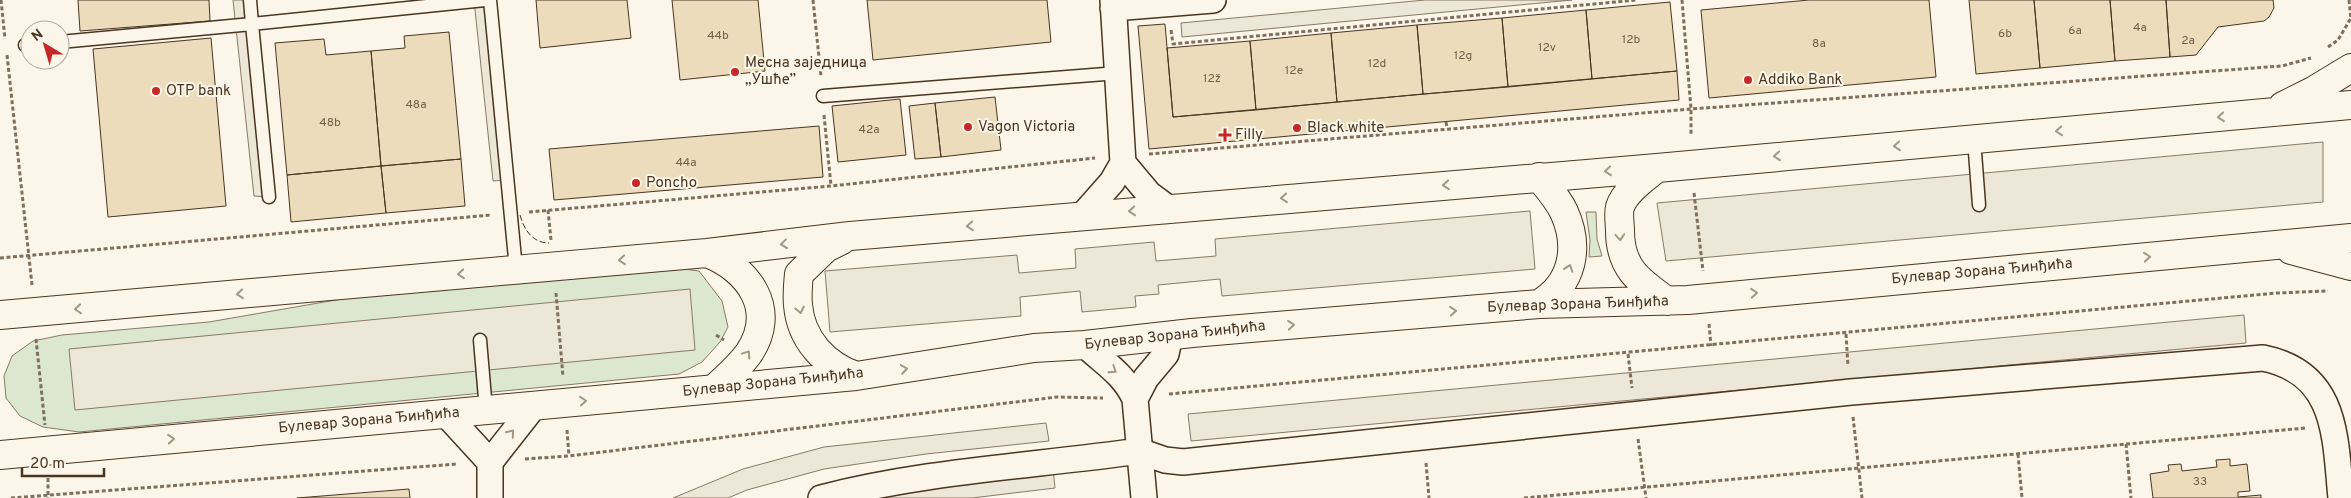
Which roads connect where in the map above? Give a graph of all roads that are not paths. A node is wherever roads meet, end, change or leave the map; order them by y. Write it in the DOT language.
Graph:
graph roads {
  1 [pos="250,0"];
  2 [pos="486,0"];
  3 [pos="490,0"];
  4 [pos="1213,0"];
  5 [pos="1113,4"];
  6 [pos="252,24"];
  7 [pos="70,41"];
  8 [pos="2351,68"];
  9 [pos="1118,73"];
  10 [pos="823,96"];
  11 [pos="2351,105"];
  12 [pos="2270,112"];
  13 [pos="1974,139"];
  14 [pos="1123,160"];
  15 [pos="1657,168"];
  16 [pos="1539,177"];
  17 [pos="269,197"];
  18 [pos="1979,205"];
  19 [pos="1168,208"];
  20 [pos="1082,216"];
  21 [pos="850,236"];
  22 [pos="2351,238"];
  23 [pos="2272,246"];
  24 [pos="707,252"];
  25 [pos="2351,266"];
  26 [pos="516,269"];
  27 [pos="1666,301"];
  28 [pos="1539,304"];
  29 [pos="0,316"];
  30 [pos="1170,335"];
  31 [pos="480,340"];
  32 [pos="1085,345"];
  33 [pos="856,376"];
  34 [pos="714,389"];
  35 [pos="1135,399"];
  36 [pos="534,406"];
  37 [pos="486,410"];
  38 [pos="446,414"];
  39 [pos="1139,451"];
  40 [pos="0,455"];
  41 [pos="490,462"];
  42 [pos="490,498"];
  43 [pos="821,498"];
  44 [pos="1144,498"];
  45 [pos="2341,498"];
  1 -- 6 [label="lane"];
  2 -- 6 [label="lane"];
  3 -- 26 [label="lane"];
  4 -- 5 [label="street"];
  5 -- 9 [label="street"];
  6 -- 7 [label="lane"];
  6 -- 17 [label="lane"];
  8 -- 12 [label="street"];
  9 -- 10 [label="lane"];
  9 -- 14 [label="street"];
  11 -- 12 [label="street"];
  12 -- 13 [label="street, one-way"];
  13 -- 15 [label="street, one-way"];
  13 -- 18 [label="lane"];
  14 -- 19 [label="street"];
  14 -- 20 [label="street"];
  15 -- 16 [label="street, one-way"];
  15 -- 27 [label="street, one-way"];
  16 -- 19 [label="street, one-way"];
  28 -- 16 [label="street, one-way"];
  19 -- 20 [label="street, one-way"];
  20 -- 21 [label="street, one-way"];
  21 -- 24 [label="street, one-way"];
  21 -- 33 [label="street, one-way"];
  22 -- 23 [label="street, Булевар Зорана Ђинђића"];
  23 -- 25 [label="street"];
  27 -- 23 [label="street, Булевар Зорана Ђинђића, one-way"];
  24 -- 26 [label="street, one-way"];
  34 -- 24 [label="street, one-way"];
  26 -- 29 [label="street, one-way"];
  27 -- 28 [label="street, Булевар Зорана Ђинђића"];
  30 -- 28 [label="street, Булевар Зорана Ђинђића, one-way"];
  30 -- 32 [label="street, Булевар Зорана Ђинђића"];
  30 -- 35 [label="street"];
  31 -- 37 [label="lane"];
  33 -- 32 [label="street, Булевар Зорана Ђинђића, one-way"];
  32 -- 35 [label="street, one-way"];
  33 -- 34 [label="street, Булевар Зорана Ђинђића"];
  36 -- 34 [label="street, Булевар Зорана Ђинђића, one-way"];
  35 -- 39 [label="street"];
  36 -- 37 [label="street, Булевар Зорана Ђинђића"];
  41 -- 36 [label="street, one-way"];
  37 -- 38 [label="street, Булевар Зорана Ђинђића"];
  40 -- 38 [label="street, Булевар Зорана Ђинђића, one-way"];
  38 -- 41 [label="street"];
  39 -- 43 [label="street"];
  39 -- 44 [label="street"];
  39 -- 45 [label="street"];
  41 -- 42 [label="street"];
}
